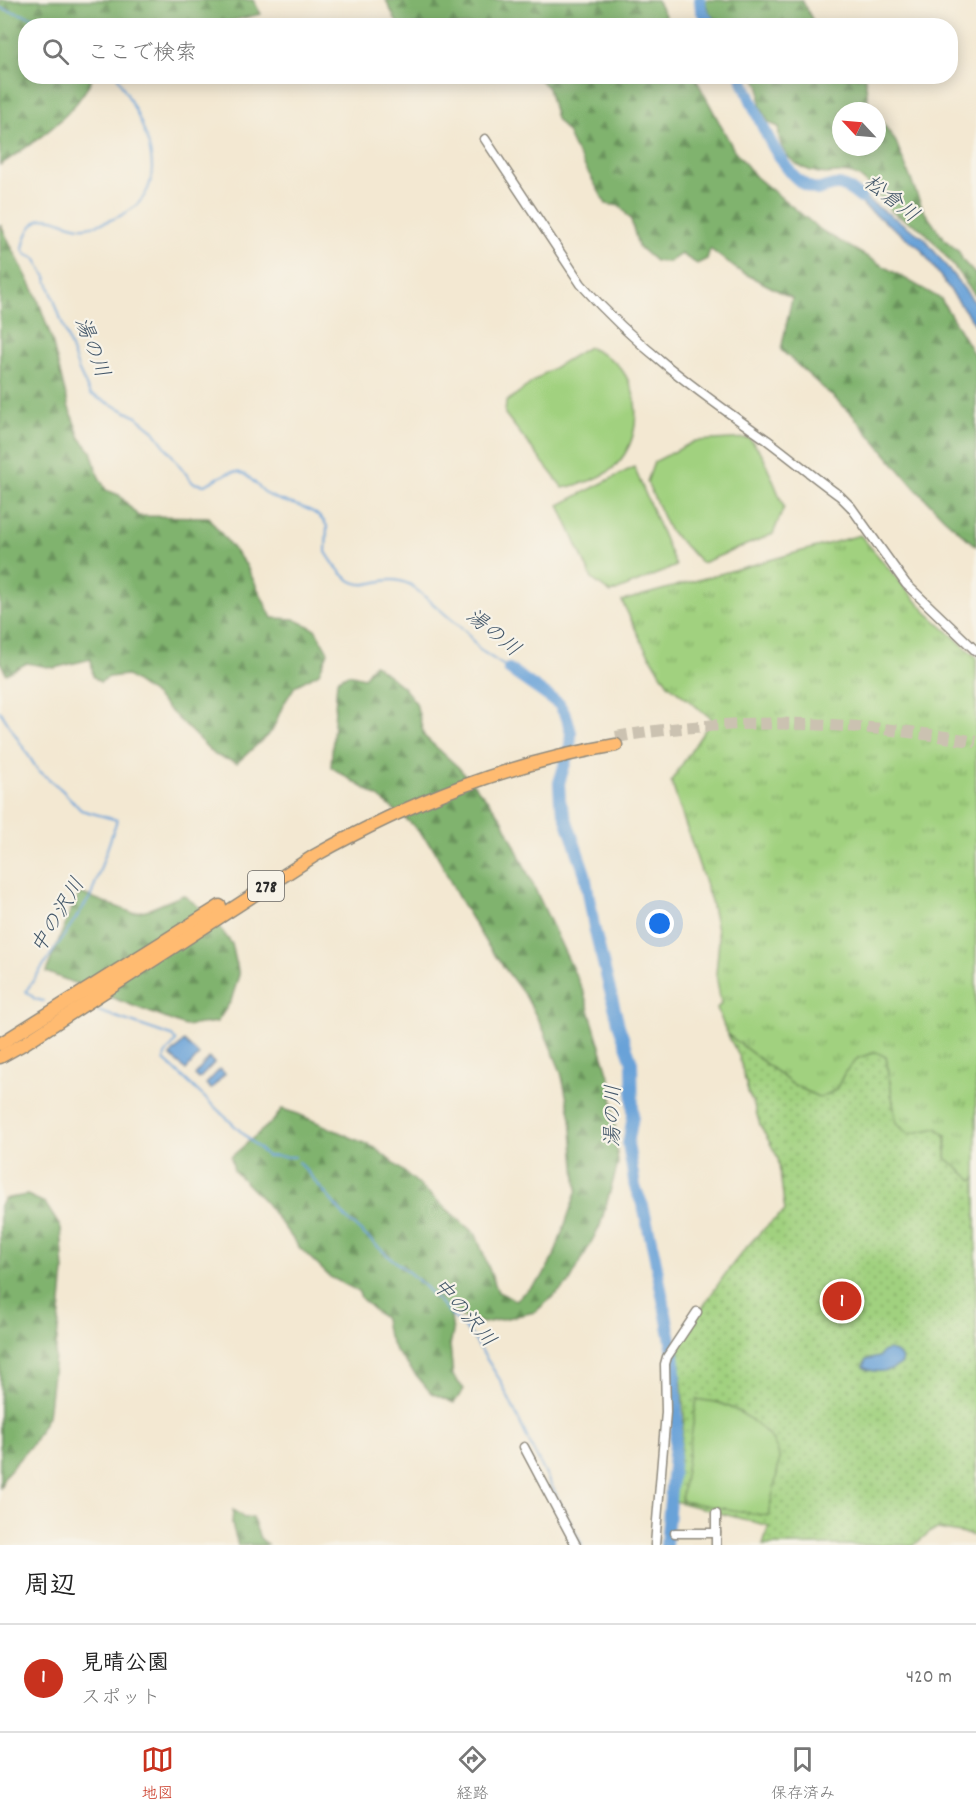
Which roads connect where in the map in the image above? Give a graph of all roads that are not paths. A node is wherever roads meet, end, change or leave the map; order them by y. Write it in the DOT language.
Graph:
graph roads {
  1 [pos="485,139"];
  2 [pos="976,651"];
  3 [pos="616,741"];
  4 [pos="552,754"];
  5 [pos="0,1044"];
  6 [pos="0,1056"];
  7 [pos="697,1312"];
  8 [pos="524,1448"];
  9 [pos="716,1514"];
  10 [pos="675,1533"];
  11 [pos="716,1533"];
  12 [pos="576,1545"];
  13 [pos="655,1545"];
  14 [pos="716,1545"];
  1 -- 2 [label="street"];
  3 -- 4 [label="highway, 278"];
  4 -- 5 [label="highway, 278"];
  4 -- 6 [label="highway, 278"];
  7 -- 13 [label="street"];
  8 -- 12 [label="street"];
  9 -- 11 [label="street"];
  10 -- 11 [label="street"];
  11 -- 14 [label="street"];
}
